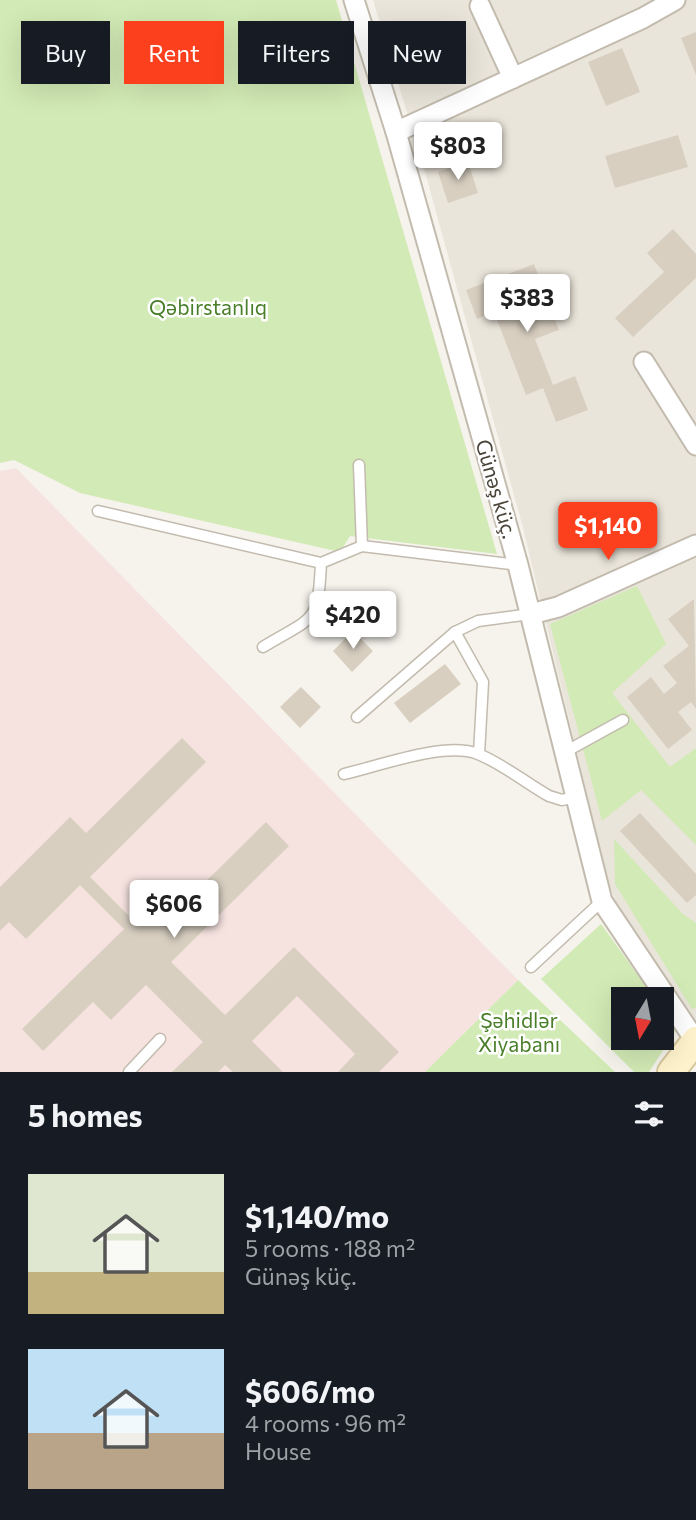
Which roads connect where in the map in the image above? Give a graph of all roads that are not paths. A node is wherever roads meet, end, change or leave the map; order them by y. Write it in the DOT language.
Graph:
graph roads {
  1 [pos="354,0"];
  2 [pos="675,0"];
  3 [pos="480,6"];
  4 [pos="513,78"];
  5 [pos="396,132"];
  6 [pos="644,362"];
  7 [pos="696,445"];
  8 [pos="359,466"];
  9 [pos="97,511"];
  10 [pos="696,545"];
  11 [pos="362,547"];
  12 [pos="321,563"];
  13 [pos="518,565"];
  14 [pos="531,614"];
  15 [pos="455,632"];
  16 [pos="263,647"];
  17 [pos="357,717"];
  18 [pos="623,720"];
  19 [pos="565,752"];
  20 [pos="479,754"];
  21 [pos="344,774"];
  22 [pos="576,797"];
  23 [pos="602,901"];
  24 [pos="531,967"];
  25 [pos="160,1039"];
  26 [pos="695,1040"];
  27 [pos="129,1072"];
  28 [pos="671,1072"];
  1 -- 5 [label="street, Günəş küç."];
  2 -- 4 [label="street"];
  3 -- 4 [label="street"];
  4 -- 5 [label="street"];
  5 -- 13 [label="street, Günəş küç."];
  6 -- 7 [label="street"];
  8 -- 11 [label="lane"];
  9 -- 12 [label="lane"];
  10 -- 14 [label="street"];
  11 -- 12 [label="lane"];
  11 -- 13 [label="lane"];
  12 -- 16 [label="lane"];
  13 -- 14 [label="street, Günəş küç."];
  14 -- 15 [label="lane"];
  14 -- 19 [label="street, Günəş küç."];
  15 -- 17 [label="lane"];
  15 -- 20 [label="lane"];
  18 -- 19 [label="lane"];
  19 -- 22 [label="street, Günəş küç."];
  20 -- 21 [label="lane"];
  20 -- 22 [label="lane"];
  22 -- 23 [label="street, Günəş küç."];
  23 -- 24 [label="lane"];
  23 -- 26 [label="street, Günəş küç."];
  25 -- 27 [label="lane"];
  26 -- 28 [label="main road"];
}
